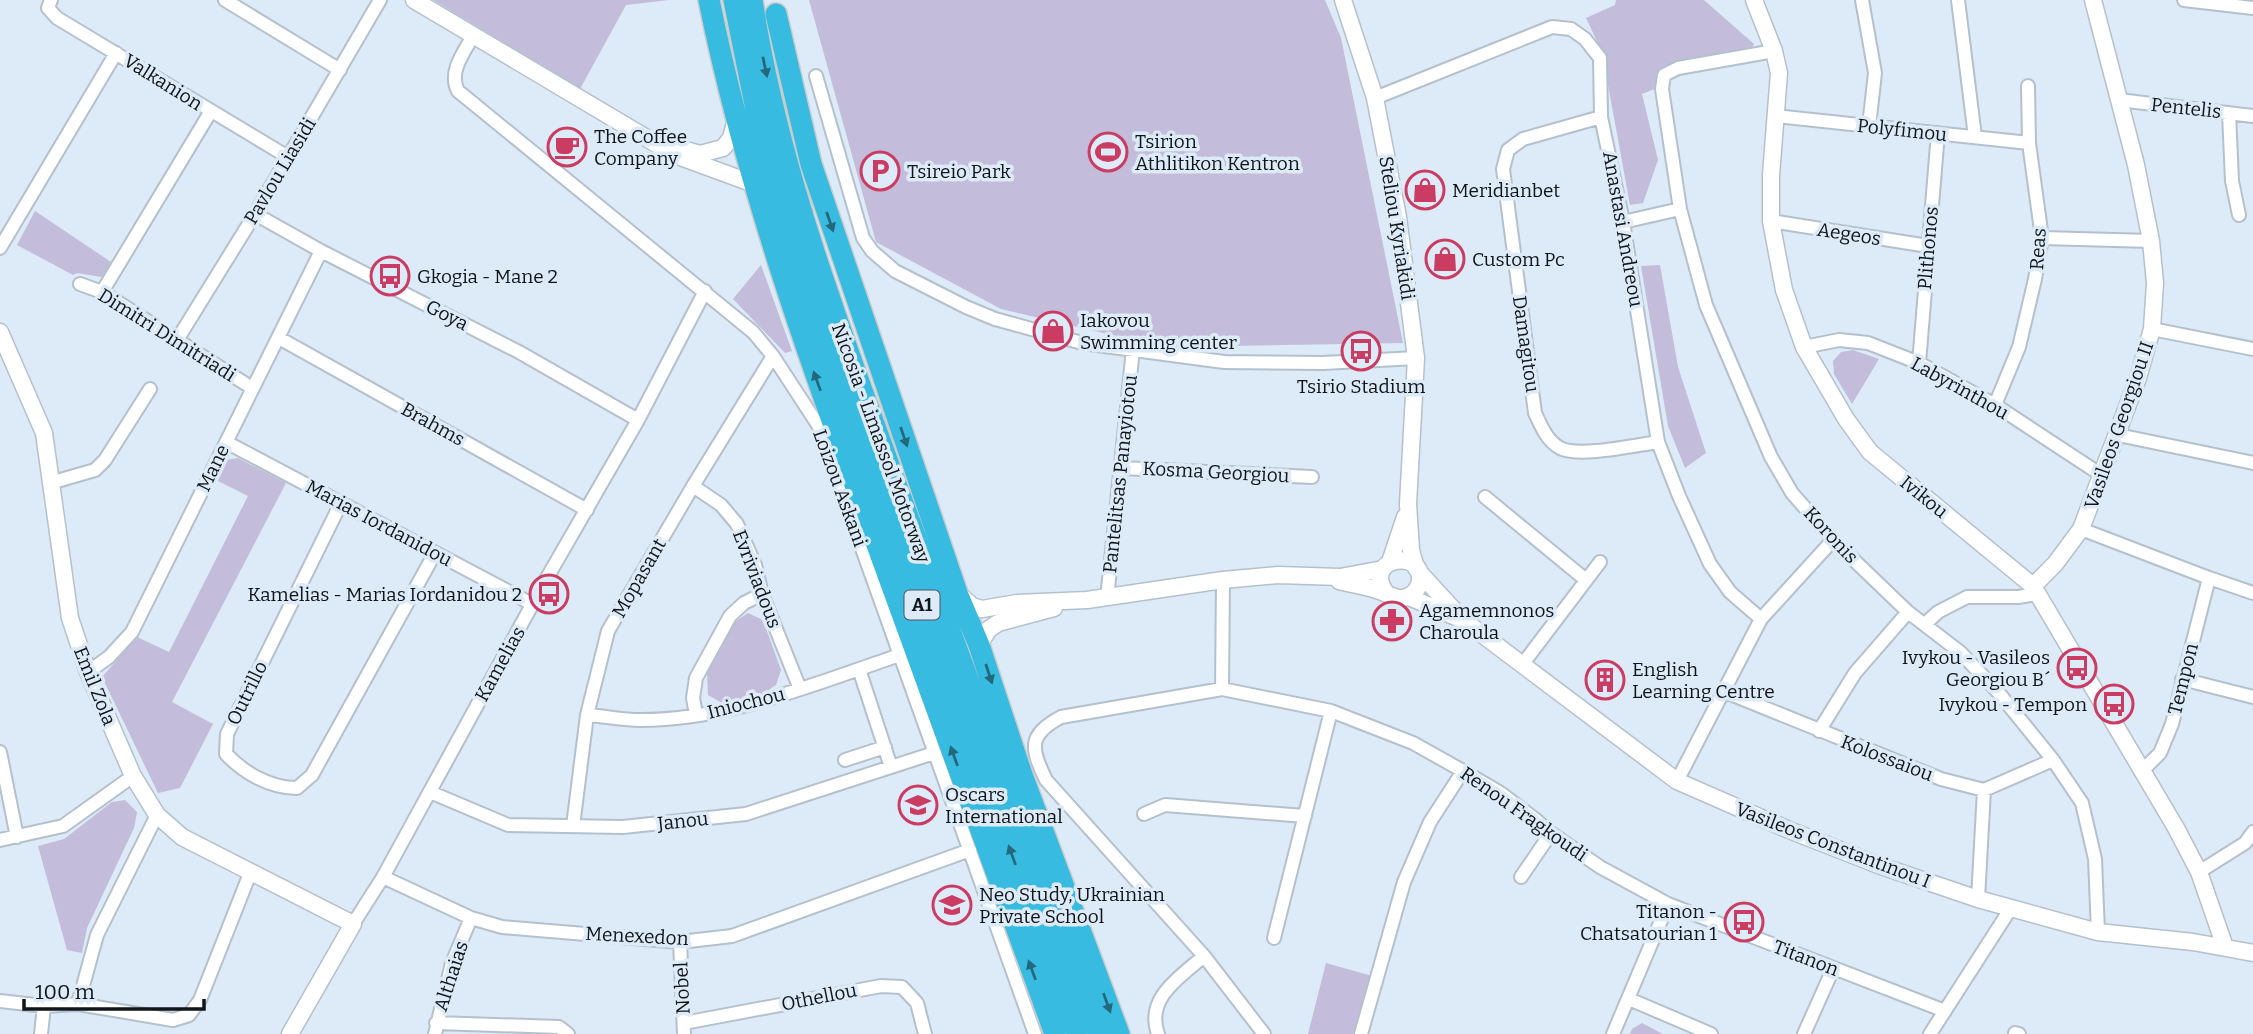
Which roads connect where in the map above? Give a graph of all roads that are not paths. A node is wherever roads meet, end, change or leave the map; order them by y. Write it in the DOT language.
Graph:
graph roads {
  1 [pos="51,0"];
  2 [pos="225,0"];
  3 [pos="380,0"];
  4 [pos="414,0"];
  5 [pos="711,0"];
  6 [pos="734,0"];
  7 [pos="752,0"];
  8 [pos="1343,0"];
  9 [pos="1754,0"];
  10 [pos="1861,0"];
  11 [pos="1958,0"];
  12 [pos="2093,0"];
  13 [pos="2184,0"];
  14 [pos="2217,2"];
  15 [pos="775,7"];
  16 [pos="2253,8"];
  17 [pos="473,36"];
  18 [pos="1774,51"];
  19 [pos="116,52"];
  20 [pos="340,70"];
  21 [pos="816,76"];
  22 [pos="2028,86"];
  23 [pos="1374,98"];
  24 [pos="2119,100"];
  25 [pos="211,111"];
  26 [pos="2228,113"];
  27 [pos="1776,116"];
  28 [pos="2253,116"];
  29 [pos="1601,117"];
  30 [pos="736,118"];
  31 [pos="1869,126"];
  32 [pos="1938,133"];
  33 [pos="1975,137"];
  34 [pos="656,142"];
  35 [pos="2029,143"];
  36 [pos="288,157"];
  37 [pos="762,179"];
  38 [pos="1680,209"];
  39 [pos="255,214"];
  40 [pos="2239,215"];
  41 [pos="1771,221"];
  42 [pos="1623,222"];
  43 [pos="2042,238"];
  44 [pos="812,241"];
  45 [pos="2151,241"];
  46 [pos="1928,246"];
  47 [pos="0,248"];
  48 [pos="321,251"];
  49 [pos="80,284"];
  50 [pos="705,291"];
  51 [pos="102,292"];
  52 [pos="2152,329"];
  53 [pos="0,332"];
  54 [pos="279,338"];
  55 [pos="177,340"];
  56 [pos="1804,347"];
  57 [pos="1133,349"];
  58 [pos="2253,349"];
  59 [pos="773,356"];
  60 [pos="1416,358"];
  61 [pos="6,362"];
  62 [pos="1919,363"];
  63 [pos="252,388"];
  64 [pos="150,389"];
  65 [pos="1996,405"];
  66 [pos="638,420"];
  67 [pos="2118,435"];
  68 [pos="226,442"];
  69 [pos="1658,442"];
  70 [pos="2253,463"];
  71 [pos="1121,468"];
  72 [pos="2103,476"];
  73 [pos="1312,477"];
  74 [pos="50,483"];
  75 [pos="693,486"];
  76 [pos="1485,497"];
  77 [pos="341,503"];
  78 [pos="1408,504"];
  79 [pos="587,510"];
  80 [pos="2081,529"];
  81 [pos="1833,540"];
  82 [pos="435,553"];
  83 [pos="1601,562"];
  84 [pos="1387,566"];
  85 [pos="1417,569"];
  86 [pos="1326,578"];
  87 [pos="2208,578"];
  88 [pos="1223,580"];
  89 [pos="1586,580"];
  90 [pos="2035,590"];
  91 [pos="957,593"];
  92 [pos="2253,593"];
  93 [pos="762,594"];
  94 [pos="1387,594"];
  95 [pos="1409,597"];
  96 [pos="1107,598"];
  97 [pos="1087,600"];
  98 [pos="532,604"];
  99 [pos="1908,612"];
  100 [pos="1761,619"];
  101 [pos="1463,620"];
  102 [pos="1924,624"];
  103 [pos="979,645"];
  104 [pos="900,655"];
  105 [pos="1522,665"];
  106 [pos="859,669"];
  107 [pos="88,672"];
  108 [pos="2182,679"];
  109 [pos="800,689"];
  110 [pos="1222,689"];
  111 [pos="1723,691"];
  112 [pos="2253,697"];
  113 [pos="1331,711"];
  114 [pos="587,715"];
  115 [pos="696,715"];
  116 [pos="1819,731"];
  117 [pos="885,747"];
  118 [pos="0,752"];
  119 [pos="934,753"];
  120 [pos="845,760"];
  121 [pos="2053,760"];
  122 [pos="891,767"];
  123 [pos="1463,771"];
  124 [pos="2141,772"];
  125 [pos="133,776"];
  126 [pos="1676,782"];
  127 [pos="1984,790"];
  128 [pos="430,792"];
  129 [pos="1144,814"];
  130 [pos="157,815"];
  131 [pos="1305,817"];
  132 [pos="573,827"];
  133 [pos="2253,832"];
  134 [pos="1551,834"];
  135 [pos="17,837"];
  136 [pos="0,840"];
  137 [pos="970,850"];
  138 [pos="251,871"];
  139 [pos="2199,872"];
  140 [pos="383,877"];
  141 [pos="1521,877"];
  142 [pos="1978,899"];
  143 [pos="1668,904"];
  144 [pos="2011,908"];
  145 [pos="471,918"];
  146 [pos="353,924"];
  147 [pos="2098,932"];
  148 [pos="1275,939"];
  149 [pos="680,942"];
  150 [pos="2225,947"];
  151 [pos="2253,953"];
  152 [pos="1204,956"];
  153 [pos="1833,969"];
  154 [pos="1629,999"];
  155 [pos="0,1001"];
  156 [pos="78,1004"];
  157 [pos="44,1006"];
  158 [pos="1945,1011"];
  159 [pos="436,1028"];
  160 [pos="684,1028"];
  161 [pos="41,1034"];
  162 [pos="290,1034"];
  163 [pos="568,1034"];
  164 [pos="925,1034"];
  165 [pos="1035,1034"];
  166 [pos="1055,1034"];
  167 [pos="1077,1034"];
  168 [pos="1099,1034"];
  169 [pos="1119,1034"];
  170 [pos="1158,1034"];
  171 [pos="1264,1034"];
  172 [pos="1361,1034"];
  173 [pos="1613,1034"];
  174 [pos="1711,1034"];
  175 [pos="1804,1034"];
  176 [pos="1930,1034"];
  1 -- 19 [label="street, Valkanion"];
  2 -- 20 [label="street"];
  3 -- 20 [label="street, Pavlou Liasidi"];
  4 -- 17 [label="street"];
  5 -- 30 [label="highway"];
  5 -- 37 [label="highway"];
  6 -- 37 [label="highway, Nicosia - Limassol Motorway / A1"];
  7 -- 44 [label="highway, Nicosia - Limassol Motorway / A1, one-way"];
  8 -- 23 [label="street, Steliou Kyriakidi"];
  9 -- 18 [label="street, Ivikou"];
  10 -- 31 [label="street"];
  11 -- 33 [label="street"];
  12 -- 24 [label="street, Vasileos Georgiou II"];
  13 -- 14 [label="street"];
  14 -- 16 [label="street"];
  15 -- 44 [label="highway"];
  15 -- 91 [label="highway, one-way"];
  17 -- 34 [label="street"];
  17 -- 50 [label="street, Loizou Askani"];
  18 -- 27 [label="street, Ivikou"];
  18 -- 38 [label="street, Koronis"];
  19 -- 25 [label="street, Valkanion"];
  19 -- 47 [label="street"];
  20 -- 36 [label="street, Pavlou Liasidi"];
  21 -- 57 [label="street"];
  22 -- 35 [label="street, Reas"];
  23 -- 29 [label="street, Anastasi Andreou"];
  23 -- 60 [label="street, Steliou Kyriakidi"];
  24 -- 26 [label="street, Pentelis"];
  24 -- 45 [label="street, Vasileos Georgiou II"];
  25 -- 36 [label="street, Valkanion"];
  25 -- 51 [label="street"];
  26 -- 28 [label="street, Pentelis"];
  26 -- 40 [label="street"];
  27 -- 31 [label="street, Polyfimou"];
  27 -- 41 [label="street, Ivikou"];
  29 -- 42 [label="street, Anastasi Andreou"];
  29 -- 69 [label="street, Damagitou"];
  30 -- 34 [label="street"];
  30 -- 37 [label="highway"];
  31 -- 32 [label="street, Polyfimou"];
  32 -- 33 [label="street, Polyfimou"];
  32 -- 46 [label="street, Plithonos"];
  33 -- 35 [label="street, Polyfimou"];
  34 -- 37 [label="street"];
  35 -- 43 [label="street, Reas"];
  36 -- 39 [label="street, Pavlou Liasidi"];
  166 -- 37 [label="highway, one-way"];
  167 -- 37 [label="highway, Nicosia - Limassol Motorway / A1, one-way"];
  38 -- 42 [label="street"];
  38 -- 81 [label="street, Koronis"];
  39 -- 48 [label="street, Goya"];
  39 -- 55 [label="street, Pavlou Liasidi"];
  41 -- 46 [label="street, Aegeos"];
  41 -- 56 [label="street, Ivikou"];
  42 -- 69 [label="street, Anastasi Andreou"];
  43 -- 45 [label="street"];
  43 -- 65 [label="street, Reas"];
  44 -- 168 [label="highway, Nicosia - Limassol Motorway / A1"];
  45 -- 52 [label="street, Vasileos Georgiou II"];
  46 -- 62 [label="street, Plithonos"];
  48 -- 54 [label="street, Mane"];
  48 -- 66 [label="street, Goya"];
  49 -- 51 [label="street, Dimitri Dimitriadi"];
  50 -- 59 [label="street, Loizou Askani"];
  50 -- 66 [label="street, Kamelias"];
  51 -- 55 [label="street, Dimitri Dimitriadi"];
  52 -- 58 [label="street"];
  52 -- 67 [label="street, Vasileos Georgiou II"];
  53 -- 61 [label="street, Emil Zola"];
  54 -- 63 [label="street, Mane"];
  54 -- 79 [label="street, Brahms"];
  55 -- 63 [label="street, Dimitri Dimitriadi"];
  56 -- 62 [label="street, Labyrinthou"];
  56 -- 90 [label="street, Ivikou"];
  57 -- 60 [label="street"];
  57 -- 71 [label="street, Pantelitsas Panayiotou"];
  59 -- 75 [label="street, Mopasant"];
  59 -- 104 [label="street, Loizou Askani"];
  60 -- 78 [label="street, Steliou Kyriakidi"];
  61 -- 74 [label="street, Emil Zola"];
  62 -- 65 [label="street, Labyrinthou"];
  63 -- 68 [label="street, Mane"];
  64 -- 74 [label="street"];
  65 -- 72 [label="street, Labyrinthou"];
  66 -- 79 [label="street, Kamelias"];
  67 -- 70 [label="street"];
  67 -- 72 [label="street, Vasileos Georgiou II"];
  68 -- 77 [label="street, Marias Iordanidou"];
  68 -- 107 [label="street, Mane"];
  69 -- 100 [label="street, Anastasi Andreou"];
  71 -- 73 [label="street, Kosma Georgiou"];
  71 -- 96 [label="street, Pantelitsas Panayiotou"];
  72 -- 80 [label="street, Vasileos Georgiou II"];
  74 -- 107 [label="street, Emil Zola"];
  75 -- 93 [label="street, Evriviadous"];
  75 -- 114 [label="street, Mopasant"];
  76 -- 89 [label="street"];
  77 -- 82 [label="street, Marias Iordanidou"];
  77 -- 82 [label="street, Outrillo"];
  78 -- 84 [label="street, Steliou Kyriakidi"];
  78 -- 85 [label="street, Steliou Kyriakidi"];
  79 -- 98 [label="street, Kamelias"];
  80 -- 87 [label="street"];
  80 -- 90 [label="street, Vasileos Georgiou II"];
  81 -- 99 [label="street, Koronis"];
  81 -- 100 [label="street"];
  82 -- 98 [label="street, Marias Iordanidou"];
  83 -- 89 [label="street"];
  84 -- 85 [label="street"];
  84 -- 86 [label="street"];
  84 -- 94 [label="street"];
  85 -- 95 [label="street"];
  85 -- 101 [label="street, Vasileos Constantinou I"];
  86 -- 88 [label="street"];
  86 -- 94 [label="street"];
  87 -- 92 [label="street"];
  87 -- 108 [label="street, Tempon"];
  88 -- 96 [label="street"];
  88 -- 110 [label="street"];
  89 -- 105 [label="street"];
  90 -- 102 [label="street"];
  90 -- 124 [label="street, Ivikou"];
  91 -- 97 [label="street"];
  91 -- 103 [label="highway"];
  93 -- 109 [label="street, Evriviadous"];
  93 -- 115 [label="street"];
  94 -- 95 [label="street"];
  95 -- 101 [label="street, Vasileos Constantinou I"];
  96 -- 97 [label="street"];
  97 -- 103 [label="street"];
  98 -- 128 [label="street, Kamelias"];
  99 -- 102 [label="street, Koronis"];
  99 -- 116 [label="street"];
  100 -- 111 [label="street"];
  101 -- 105 [label="street, Vasileos Constantinou I"];
  102 -- 121 [label="street, Koronis"];
  103 -- 169 [label="highway, one-way"];
  104 -- 106 [label="street, Iniochou"];
  104 -- 119 [label="street, Loizou Askani"];
  105 -- 126 [label="street, Vasileos Constantinou I"];
  106 -- 109 [label="street, Iniochou"];
  106 -- 117 [label="street"];
  107 -- 125 [label="street, Emil Zola"];
  108 -- 112 [label="street"];
  108 -- 124 [label="street, Tempon"];
  109 -- 115 [label="street, Iniochou"];
  110 -- 113 [label="street, Renou Fragkoudi"];
  110 -- 152 [label="street, Renou Fragkoudi"];
  111 -- 116 [label="street, Kolossaiou"];
  111 -- 126 [label="street"];
  113 -- 123 [label="street, Renou Fragkoudi"];
  113 -- 131 [label="street"];
  114 -- 115 [label="street, Iniochou"];
  114 -- 132 [label="street, Mopasant"];
  116 -- 127 [label="street, Kolossaiou"];
  117 -- 120 [label="street"];
  117 -- 122 [label="street"];
  118 -- 135 [label="street"];
  119 -- 122 [label="street, Janou"];
  119 -- 137 [label="street, Loizou Askani"];
  121 -- 127 [label="street"];
  121 -- 147 [label="street, Koronis"];
  122 -- 132 [label="street, Janou"];
  123 -- 134 [label="street, Renou Fragkoudi"];
  123 -- 172 [label="street"];
  124 -- 139 [label="street, Ivikou"];
  125 -- 130 [label="street, Emil Zola"];
  125 -- 135 [label="street"];
  126 -- 142 [label="street, Vasileos Constantinou I"];
  127 -- 142 [label="street"];
  128 -- 132 [label="street, Janou"];
  128 -- 140 [label="street, Kamelias"];
  129 -- 131 [label="street"];
  130 -- 138 [label="street, Emil Zola"];
  130 -- 156 [label="street"];
  131 -- 148 [label="street"];
  133 -- 139 [label="street"];
  134 -- 141 [label="street"];
  134 -- 143 [label="street, Renou Fragkoudi"];
  135 -- 136 [label="street"];
  137 -- 149 [label="street, Menexedon"];
  137 -- 165 [label="street, Loizou Askani"];
  138 -- 146 [label="street, Emil Zola"];
  138 -- 156 [label="street"];
  139 -- 150 [label="street, Ivikou"];
  140 -- 145 [label="street, Menexedon"];
  140 -- 146 [label="street, Kamelias"];
  142 -- 144 [label="street, Vasileos Constantinou I"];
  143 -- 153 [label="street, Titanon"];
  143 -- 154 [label="street"];
  144 -- 147 [label="street, Vasileos Constantinou I"];
  144 -- 158 [label="street"];
  145 -- 149 [label="street, Menexedon"];
  145 -- 159 [label="street, Althaias"];
  146 -- 162 [label="street, Kamelias"];
  147 -- 150 [label="street, Vasileos Constantinou I"];
  149 -- 160 [label="street, Nobel"];
  150 -- 151 [label="street, Vasileos Constantinou I"];
  152 -- 170 [label="street"];
  152 -- 171 [label="street"];
  153 -- 158 [label="street, Titanon"];
  153 -- 175 [label="street"];
  154 -- 173 [label="street"];
  154 -- 174 [label="street"];
  155 -- 157 [label="street"];
  156 -- 157 [label="street"];
  157 -- 161 [label="street"];
  158 -- 176 [label="street"];
  159 -- 163 [label="street"];
  160 -- 164 [label="street, Othellou"];
}
